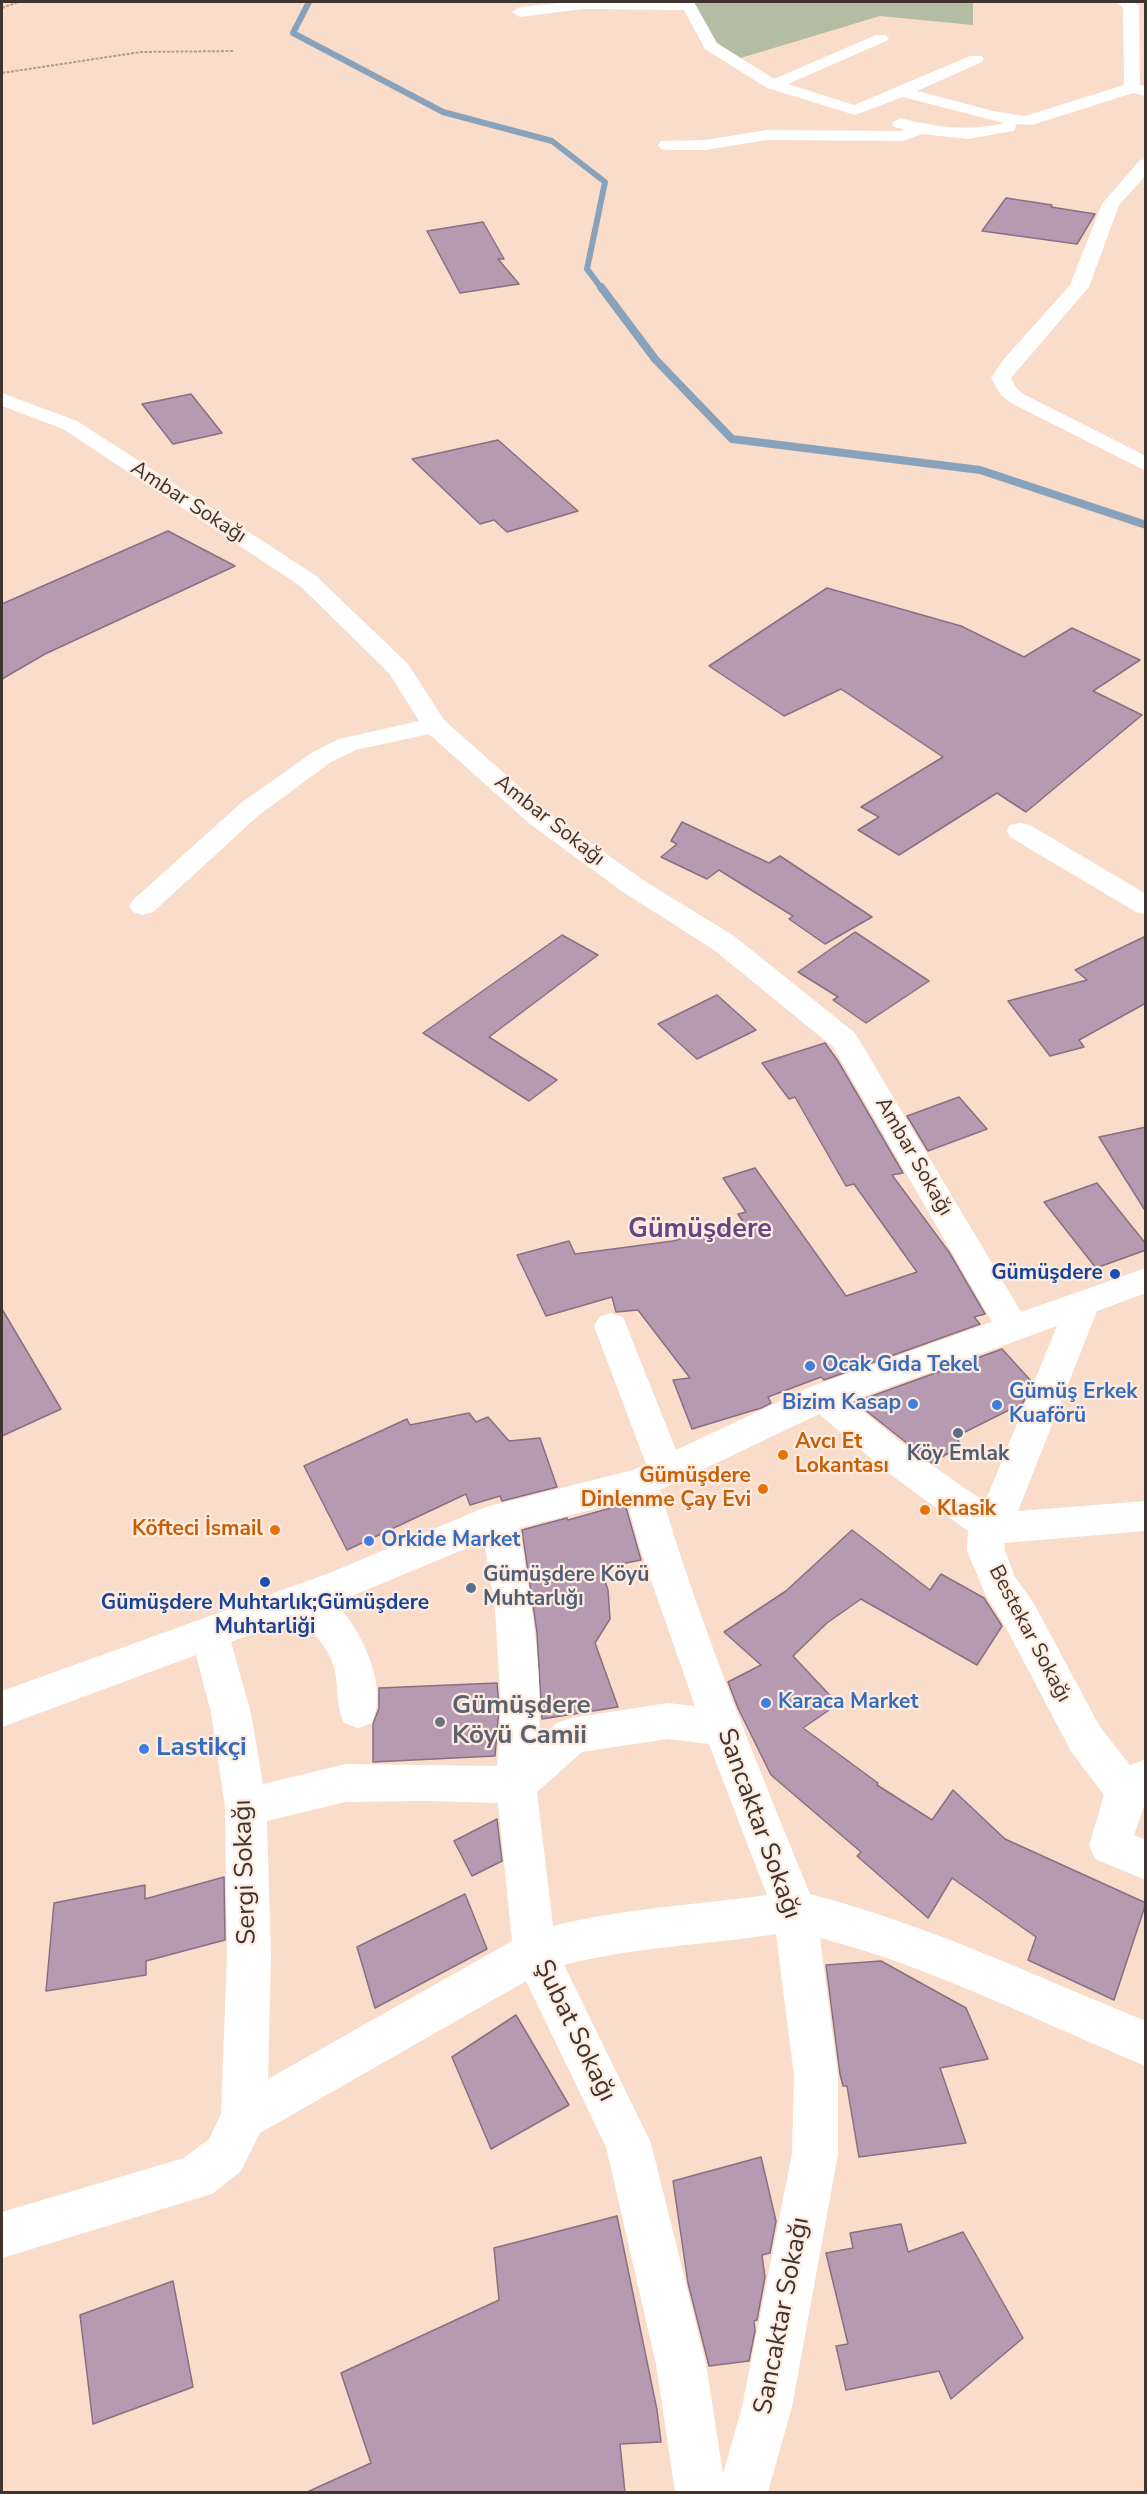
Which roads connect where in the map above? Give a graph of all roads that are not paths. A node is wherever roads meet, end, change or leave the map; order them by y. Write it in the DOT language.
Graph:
graph roads {
  1 [pos="1124,2"];
  2 [pos="688,4"];
  3 [pos="520,12"];
  4 [pos="881,38"];
  5 [pos="976,59"];
  6 [pos="773,85"];
  7 [pos="1139,90"];
  8 [pos="902,92"];
  9 [pos="855,110"];
  10 [pos="1026,121"];
  11 [pos="919,129"];
  12 [pos="667,145"];
  13 [pos="1146,164"];
  14 [pos="2,399"];
  15 [pos="1146,465"];
  16 [pos="434,725"];
  17 [pos="1020,831"];
  18 [pos="143,906"];
  19 [pos="1146,906"];
  20 [pos="1146,1280"];
  21 [pos="1084,1301"];
  22 [pos="611,1326"];
  23 [pos="1012,1327"];
  24 [pos="822,1397"];
  25 [pos="653,1476"];
  26 [pos="1146,1516"];
  27 [pos="499,1518"];
  28 [pos="993,1528"];
  29 [pos="304,1598"];
  30 [pos="209,1632"];
  31 [pos="2,1709"];
  32 [pos="358,1710"];
  33 [pos="722,1727"];
  34 [pos="1136,1784"];
  35 [pos="516,1785"];
  36 [pos="246,1807"];
  37 [pos="1146,1860"];
  38 [pos="795,1911"];
  39 [pos="535,1952"];
  40 [pos="1143,2033"];
  41 [pos="244,2116"];
  42 [pos="2,2235"];
  43 [pos="700,2493"];
  44 [pos="743,2493"];
  1 -- 7 [label="street"];
  2 -- 3 [label="street"];
  2 -- 6 [label="street"];
  4 -- 6 [label="street"];
  5 -- 8 [label="street"];
  6 -- 9 [label="street"];
  7 -- 10 [label="street"];
  8 -- 9 [label="street"];
  8 -- 10 [label="street"];
  9 -- 11 [label="street"];
  10 -- 11 [label="street"];
  11 -- 12 [label="street"];
  13 -- 15 [label="street"];
  14 -- 16 [label="street, Ambar Sokağı"];
  16 -- 18 [label="street"];
  16 -- 23 [label="street, Ambar Sokağı"];
  17 -- 19 [label="street"];
  20 -- 21 [label="street"];
  21 -- 23 [label="street"];
  21 -- 28 [label="street, Bestekar Sokağı"];
  22 -- 25 [label="street, Sancaktar Sokağı"];
  23 -- 24 [label="street"];
  24 -- 25 [label="street"];
  24 -- 28 [label="street"];
  25 -- 27 [label="street"];
  25 -- 33 [label="street, Sancaktar Sokağı"];
  26 -- 28 [label="street"];
  27 -- 29 [label="street"];
  27 -- 35 [label="street, Şubat Sokağı"];
  28 -- 34 [label="street, Bestekar Sokağı"];
  29 -- 30 [label="street"];
  29 -- 32 [label="street"];
  30 -- 31 [label="street"];
  30 -- 36 [label="street, Sergi Sokağı"];
  33 -- 35 [label="street"];
  33 -- 38 [label="street, Sancaktar Sokağı"];
  34 -- 37 [label="street"];
  35 -- 36 [label="street"];
  35 -- 39 [label="street, Şubat Sokağı"];
  36 -- 41 [label="street, Sergi Sokağı"];
  38 -- 39 [label="street"];
  38 -- 40 [label="street"];
  38 -- 44 [label="street, Sancaktar Sokağı"];
  39 -- 41 [label="street"];
  39 -- 43 [label="street, Şubat Sokağı"];
  41 -- 42 [label="street"];
}
